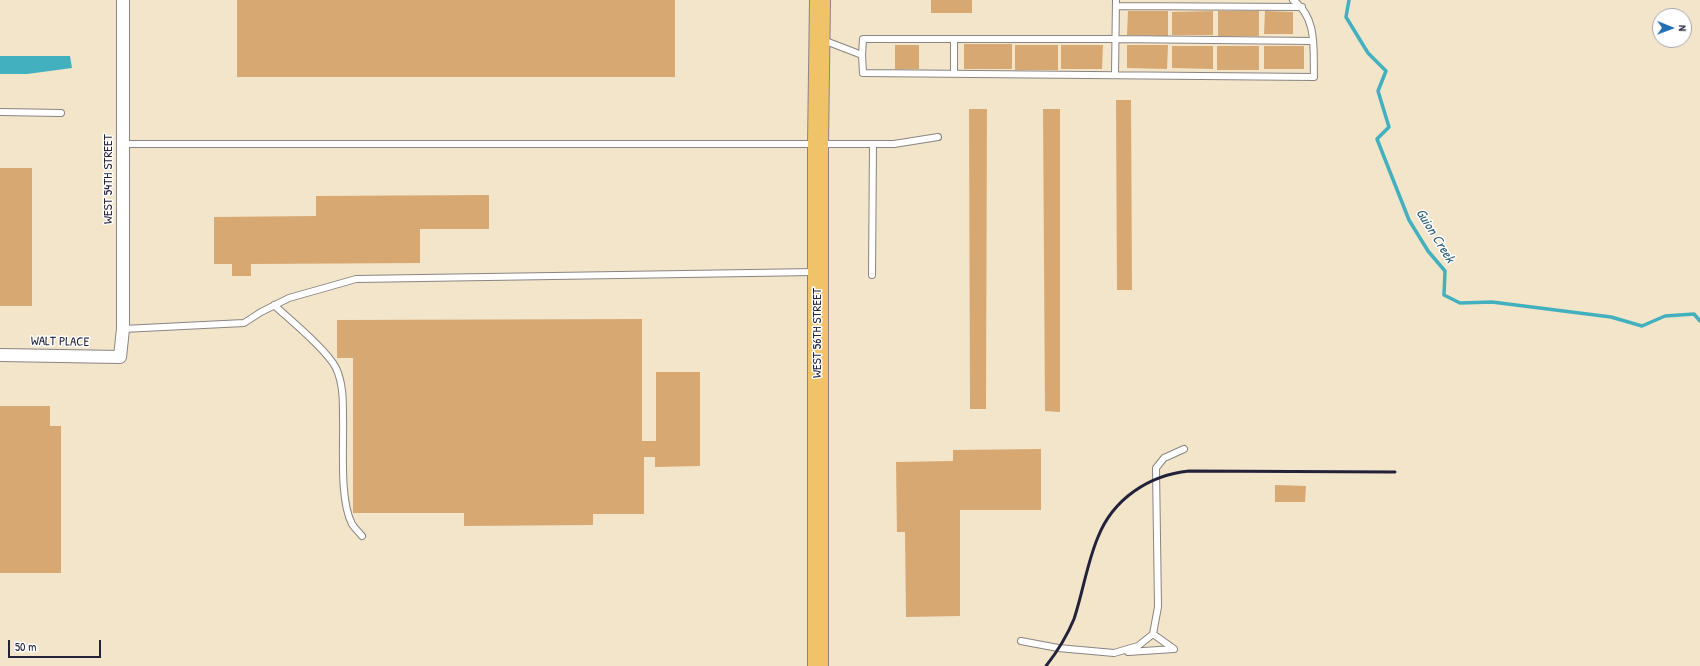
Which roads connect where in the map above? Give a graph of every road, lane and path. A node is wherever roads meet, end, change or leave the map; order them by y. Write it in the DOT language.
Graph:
graph roads {
  1 [pos="123,0"];
  2 [pos="820,0"];
  3 [pos="1293,0"];
  4 [pos="1116,3"];
  5 [pos="1302,7"];
  6 [pos="820,39"];
  7 [pos="954,39"];
  8 [pos="1116,39"];
  9 [pos="1313,41"];
  10 [pos="862,55"];
  11 [pos="954,74"];
  12 [pos="1115,75"];
  13 [pos="0,112"];
  14 [pos="61,112"];
  15 [pos="938,137"];
  16 [pos="123,144"];
  17 [pos="818,144"];
  18 [pos="873,144"];
  19 [pos="818,272"];
  20 [pos="872,274"];
  21 [pos="274,305"];
  22 [pos="123,329"];
  23 [pos="0,355"];
  24 [pos="120,357"];
  25 [pos="1184,449"];
  26 [pos="362,536"];
  27 [pos="1153,634"];
  28 [pos="1021,641"];
  29 [pos="1114,652"];
  30 [pos="818,666"];
  1 -- 16 [label="street, WEST 54TH STREET"];
  2 -- 6 [label="main road, WEST 56TH STREET"];
  3 -- 5 [label="lane"];
  4 -- 5 [label="lane"];
  4 -- 8 [label="lane"];
  5 -- 9 [label="lane"];
  6 -- 10 [label="lane"];
  6 -- 17 [label="main road, WEST 56TH STREET"];
  7 -- 8 [label="lane"];
  7 -- 10 [label="lane"];
  7 -- 11 [label="lane"];
  8 -- 9 [label="lane"];
  8 -- 12 [label="lane"];
  9 -- 12 [label="lane"];
  10 -- 11 [label="lane"];
  11 -- 12 [label="lane"];
  13 -- 14 [label="lane"];
  15 -- 18 [label="lane"];
  16 -- 17 [label="lane"];
  16 -- 22 [label="street, WEST 54TH STREET"];
  17 -- 18 [label="lane"];
  17 -- 19 [label="main road, WEST 56TH STREET"];
  18 -- 20 [label="lane"];
  19 -- 21 [label="lane"];
  19 -- 30 [label="main road, WEST 56TH STREET"];
  21 -- 22 [label="lane"];
  21 -- 26 [label="lane"];
  22 -- 24 [label="street, WEST 54TH STREET"];
  23 -- 24 [label="street, WALT PLACE"];
  25 -- 27 [label="lane"];
  27 -- 29 [label="lane"];
  27 -- 29 [label="lane"];
  28 -- 29 [label="lane"];
}
